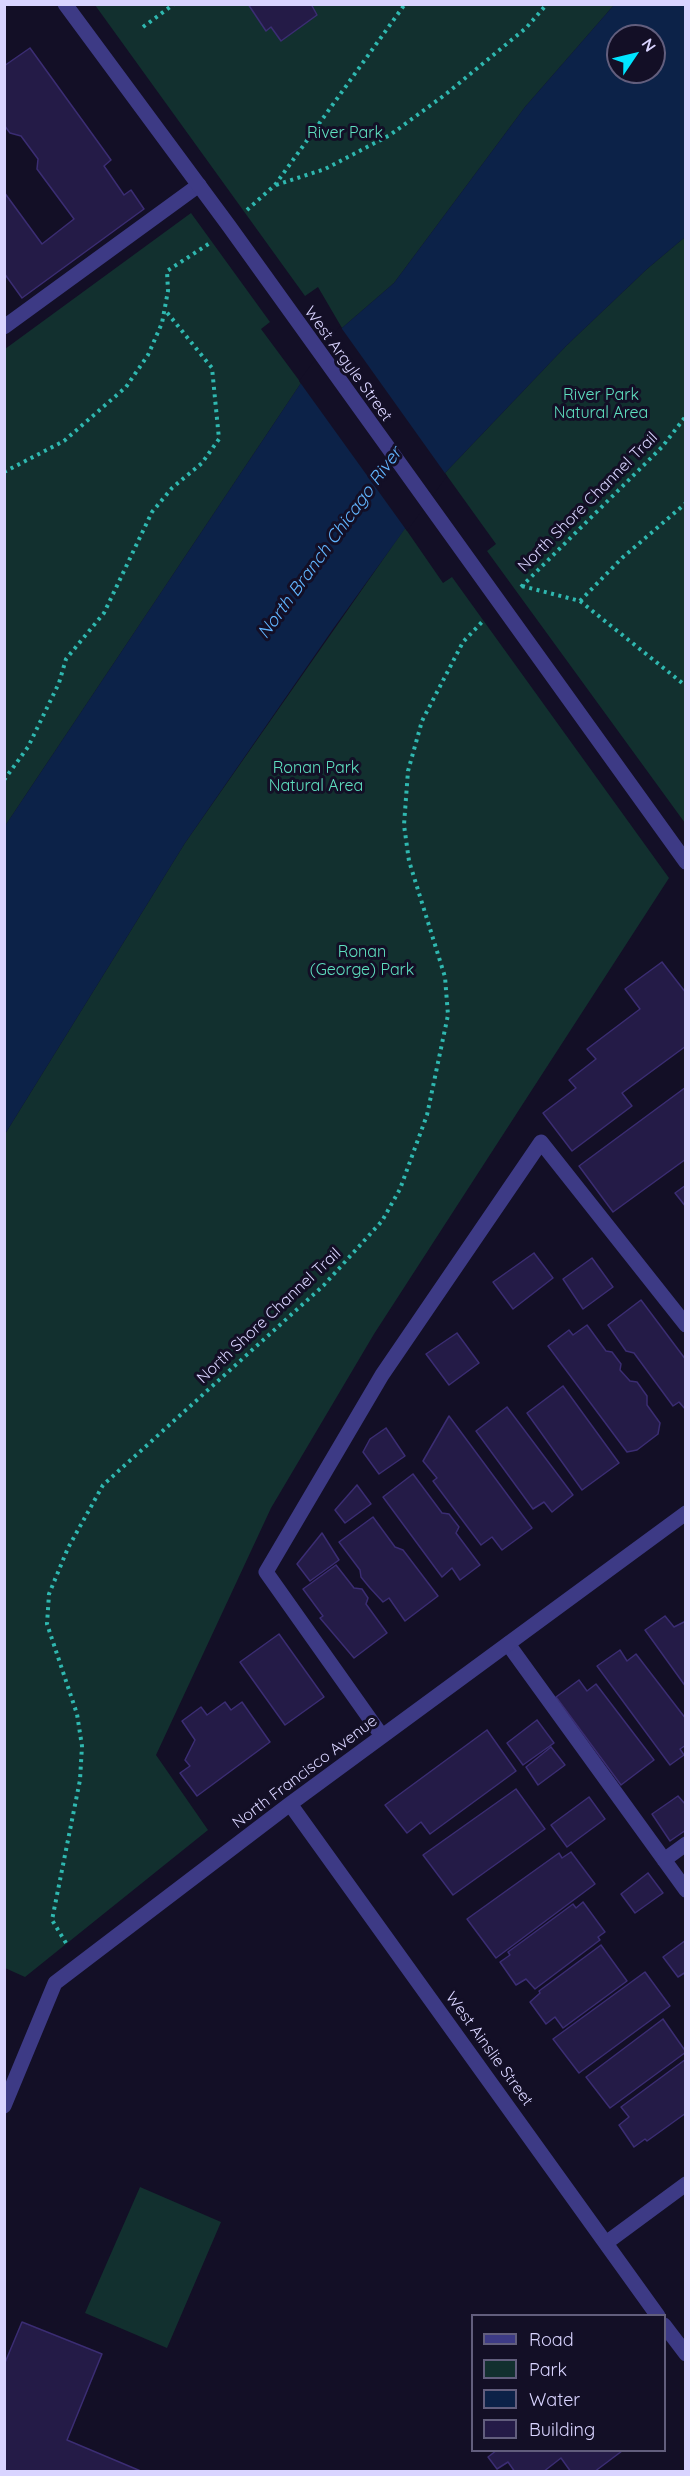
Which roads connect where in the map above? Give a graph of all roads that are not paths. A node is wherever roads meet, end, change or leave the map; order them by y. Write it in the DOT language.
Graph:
graph roads {
  1 [pos="65,4"];
  2 [pos="199,185"];
  3 [pos="4,327"];
  4 [pos="686,862"];
  5 [pos="686,1325"];
  6 [pos="686,1514"];
  7 [pos="508,1644"];
  8 [pos="382,1736"];
  9 [pos="290,1804"];
  10 [pos="686,1844"];
  11 [pos="664,1860"];
  12 [pos="686,1890"];
  13 [pos="4,2106"];
  14 [pos="686,2184"];
  15 [pos="606,2243"];
  16 [pos="657,2314"];
  17 [pos="666,2328"];
  18 [pos="686,2354"];
  1 -- 2 [label="street, West Argyle Street"];
  2 -- 3 [label="street"];
  2 -- 4 [label="street, West Argyle Street"];
  5 -- 8 [label="street"];
  6 -- 7 [label="street, North Francisco Avenue"];
  7 -- 8 [label="street, North Francisco Avenue"];
  7 -- 11 [label="street"];
  8 -- 9 [label="street, North Francisco Avenue"];
  9 -- 13 [label="street, North Francisco Avenue"];
  9 -- 15 [label="street, West Ainslie Street"];
  10 -- 11 [label="street"];
  11 -- 12 [label="street"];
  14 -- 15 [label="street"];
  15 -- 16 [label="street, West Ainslie Street"];
  17 -- 18 [label="street"];
}
